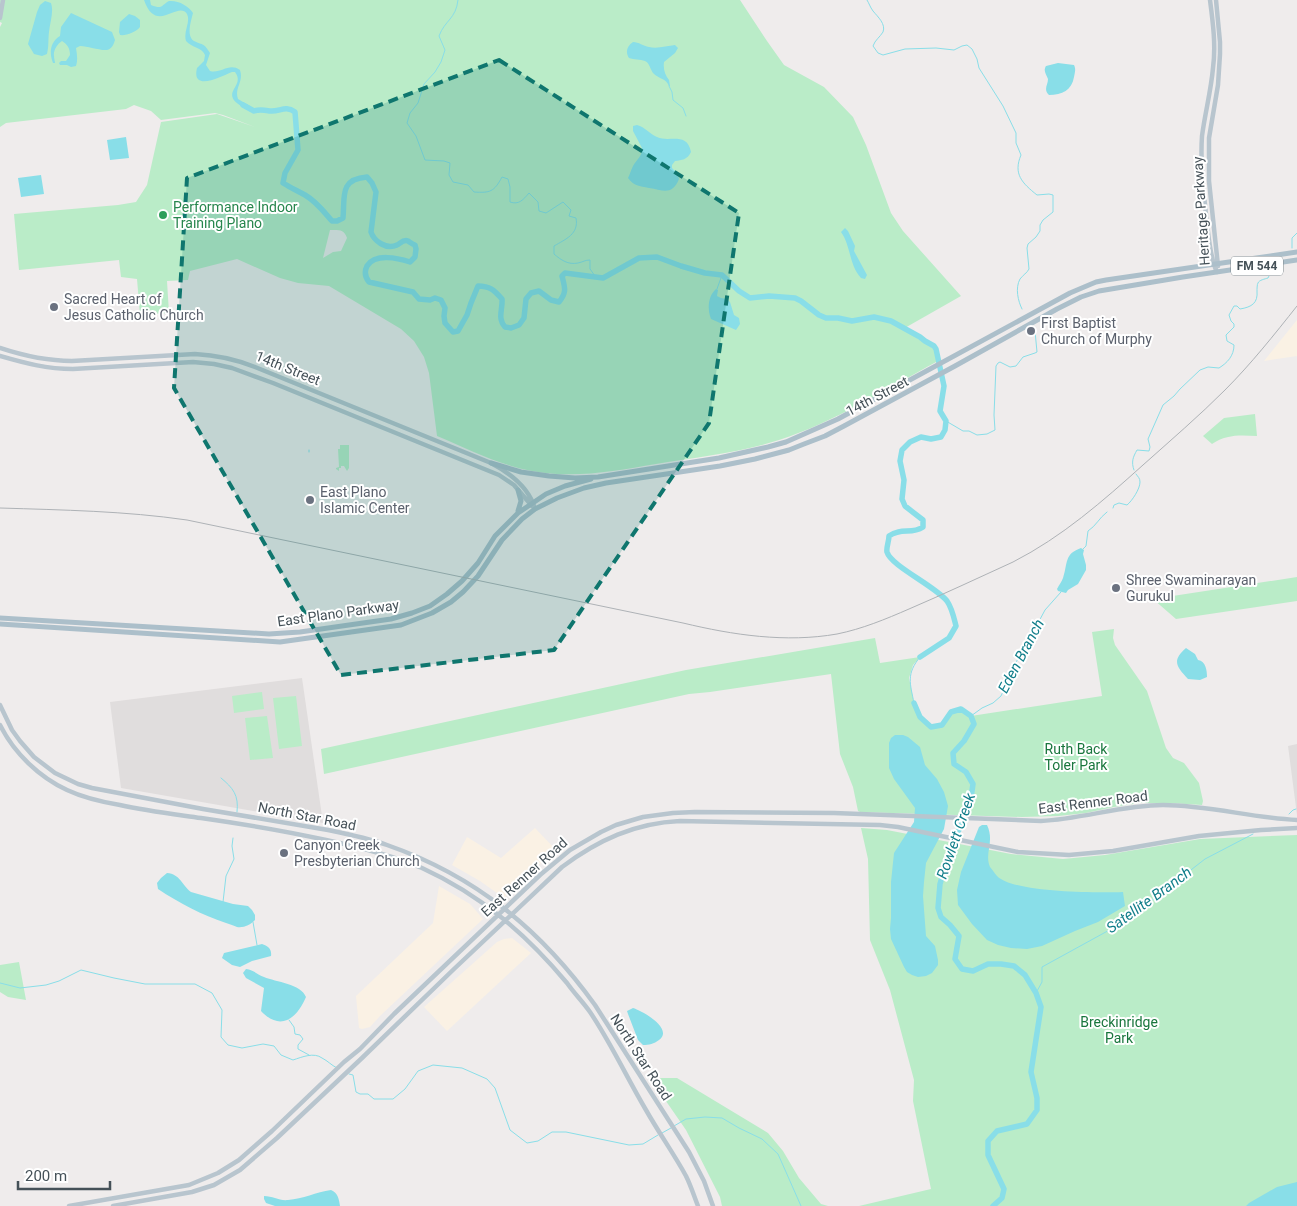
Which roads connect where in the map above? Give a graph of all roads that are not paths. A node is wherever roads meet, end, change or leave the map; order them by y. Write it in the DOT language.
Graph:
graph roads {
  1 [pos="3,0"];
  2 [pos="1210,0"];
  3 [pos="1216,0"];
  4 [pos="0,18"];
  5 [pos="1207,202"];
  6 [pos="1297,252"];
  7 [pos="1297,260"];
  8 [pos="1216,264"];
  9 [pos="1217,272"];
  10 [pos="0,348"];
  11 [pos="19,354"];
  12 [pos="0,356"];
  13 [pos="111,359"];
  14 [pos="17,361"];
  15 [pos="72,361"];
  16 [pos="111,366"];
  17 [pos="73,369"];
  18 [pos="446,445"];
  19 [pos="443,452"];
  20 [pos="718,458"];
  21 [pos="491,463"];
  22 [pos="720,466"];
  23 [pos="598,477"];
  24 [pos="518,490"];
  25 [pos="531,503"];
  26 [pos="535,508"];
  27 [pos="518,513"];
  28 [pos="495,536"];
  29 [pos="502,540"];
  30 [pos="0,618"];
  31 [pos="35,620"];
  32 [pos="0,624"];
  33 [pos="34,626"];
  34 [pos="0,705"];
  35 [pos="0,725"];
  36 [pos="130,795"];
  37 [pos="128,807"];
  38 [pos="205,809"];
  39 [pos="204,818"];
  40 [pos="1297,820"];
  41 [pos="1297,828"];
  42 [pos="400,850"];
  43 [pos="560,857"];
  44 [pos="397,859"];
  45 [pos="566,863"];
  46 [pos="452,873"];
  47 [pos="448,880"];
  48 [pos="505,908"];
  49 [pos="498,914"];
  50 [pos="512,914"];
  51 [pos="505,920"];
  52 [pos="436,975"];
  53 [pos="441,981"];
  54 [pos="360,1049"];
  55 [pos="365,1055"];
  56 [pos="69,1206"];
  57 [pos="113,1206"];
  58 [pos="698,1206"];
  59 [pos="713,1206"];
  1 -- 4 [label="main road"];
  2 -- 5 [label="main road, Heritage Parkway"];
  3 -- 5 [label="main road, Heritage Parkway"];
  5 -- 8 [label="main road, Heritage Parkway"];
  6 -- 8 [label="main road, FM 544"];
  7 -- 9 [label="main road, FM 544"];
  8 -- 9 [label="main road, Heritage Parkway"];
  8 -- 20 [label="main road, 14th Street"];
  9 -- 22 [label="main road, 14th Street"];
  10 -- 11 [label="main road, 14th Street"];
  11 -- 14 [label="main road"];
  11 -- 15 [label="main road, 14th Street"];
  12 -- 14 [label="main road, 14th Street"];
  13 -- 15 [label="main road, 14th Street"];
  13 -- 16 [label="main road"];
  13 -- 18 [label="main road, 14th Street"];
  14 -- 17 [label="main road, 14th Street"];
  15 -- 17 [label="main road"];
  16 -- 17 [label="main road, 14th Street"];
  16 -- 19 [label="main road, 14th Street"];
  18 -- 19 [label="main road"];
  18 -- 21 [label="main road, 14th Street"];
  19 -- 24 [label="main road, 14th Street"];
  20 -- 22 [label="main road"];
  20 -- 23 [label="main road, 14th Street"];
  21 -- 23 [label="main road"];
  21 -- 25 [label="main road, 14th Street"];
  22 -- 26 [label="main road, 14th Street"];
  23 -- 25 [label="main road, East Plano Parkway"];
  24 -- 25 [label="main road, 14th Street"];
  24 -- 27 [label="main road"];
  25 -- 26 [label="main road, 14th Street"];
  25 -- 27 [label="main road, East Plano Parkway"];
  26 -- 29 [label="main road, East Plano Parkway"];
  27 -- 28 [label="main road, East Plano Parkway"];
  28 -- 29 [label="main road"];
  28 -- 31 [label="main road, East Plano Parkway"];
  29 -- 33 [label="main road, East Plano Parkway"];
  30 -- 31 [label="main road, East Plano Parkway"];
  31 -- 33 [label="main road"];
  32 -- 33 [label="main road, East Plano Parkway"];
  34 -- 36 [label="main road, North Star Road"];
  35 -- 37 [label="main road, North Star Road"];
  36 -- 37 [label="main road"];
  36 -- 38 [label="main road, North Star Road"];
  37 -- 39 [label="main road, North Star Road"];
  38 -- 39 [label="main road"];
  38 -- 42 [label="main road, North Star Road"];
  39 -- 44 [label="main road, North Star Road"];
  40 -- 43 [label="main road, East Renner Road"];
  41 -- 45 [label="main road, East Renner Road"];
  42 -- 44 [label="main road"];
  42 -- 46 [label="main road, North Star Road"];
  43 -- 45 [label="main road"];
  43 -- 48 [label="main road, East Renner Road"];
  44 -- 47 [label="main road, North Star Road"];
  45 -- 50 [label="main road, East Renner Road"];
  46 -- 47 [label="main road"];
  46 -- 48 [label="main road, North Star Road"];
  47 -- 49 [label="main road, North Star Road"];
  48 -- 49 [label="main road, East Renner Road"];
  48 -- 50 [label="main road, North Star Road"];
  49 -- 51 [label="main road, North Star Road"];
  49 -- 52 [label="main road, East Renner Road"];
  50 -- 51 [label="main road, East Renner Road"];
  50 -- 59 [label="main road, North Star Road"];
  51 -- 53 [label="main road, East Renner Road"];
  51 -- 58 [label="main road, North Star Road"];
  52 -- 53 [label="main road"];
  52 -- 54 [label="main road, East Renner Road"];
  53 -- 55 [label="main road, East Renner Road"];
  54 -- 55 [label="main road"];
  54 -- 56 [label="main road, East Renner Road"];
  55 -- 57 [label="main road, East Renner Road"];
}
